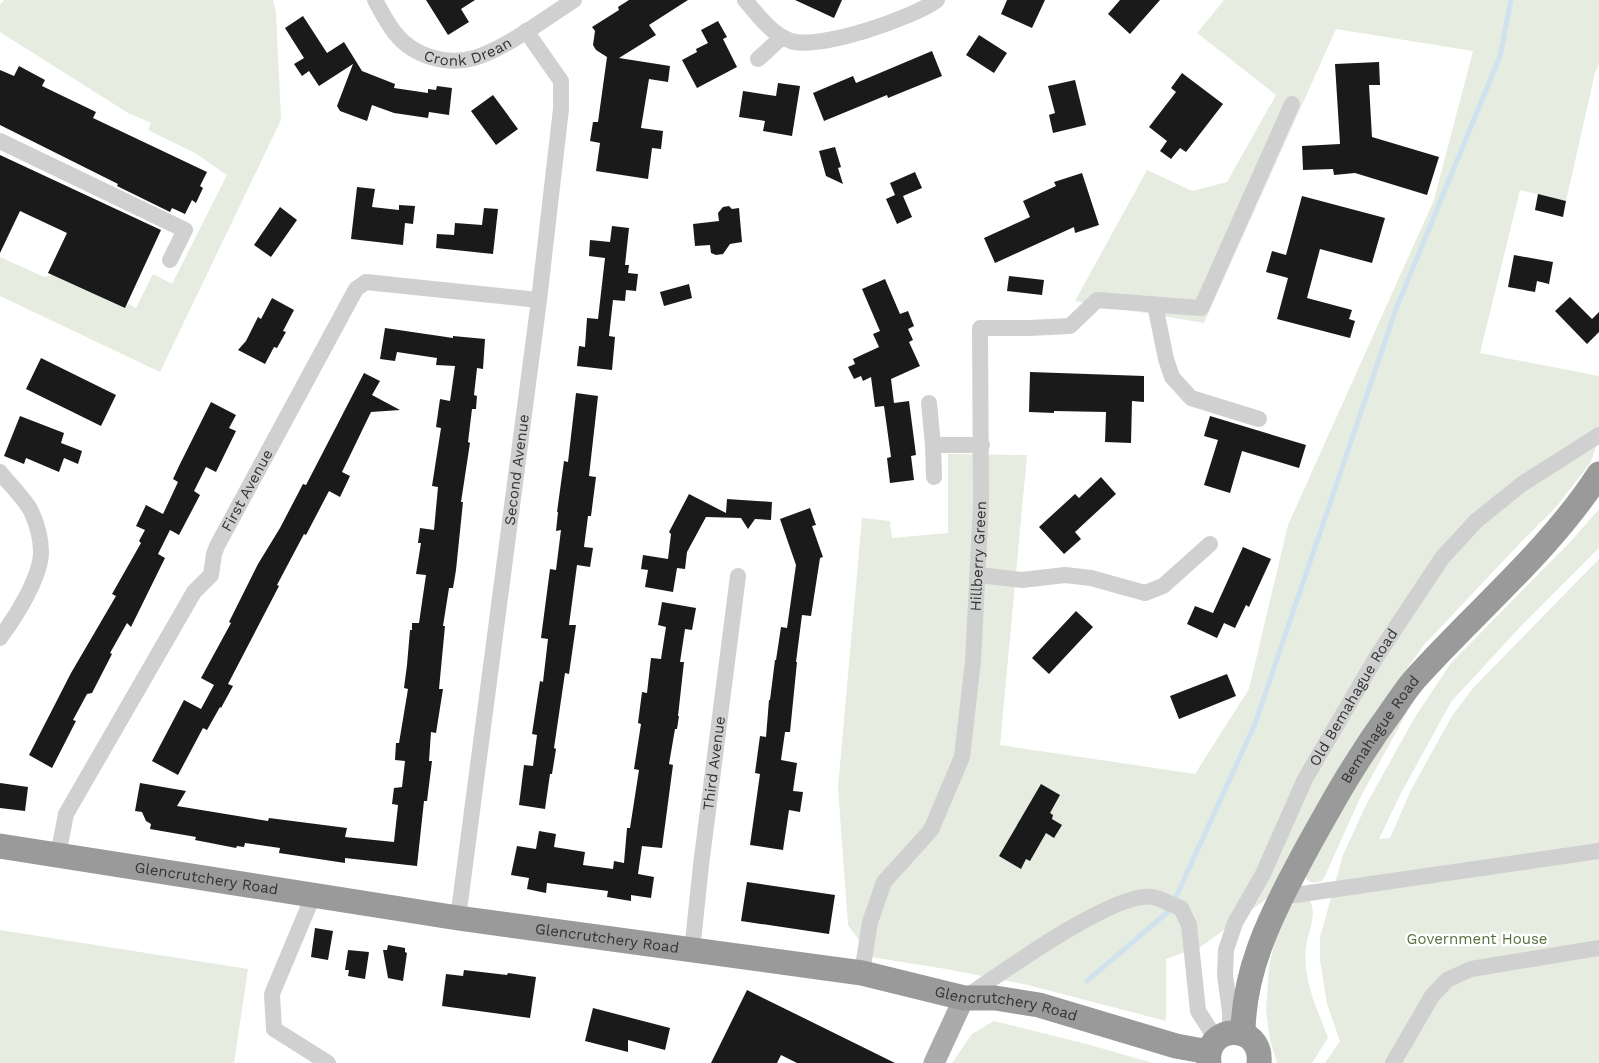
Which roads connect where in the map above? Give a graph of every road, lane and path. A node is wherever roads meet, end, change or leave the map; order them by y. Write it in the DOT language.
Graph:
graph roads {
  1 [pos="375,0"];
  2 [pos="574,0"];
  3 [pos="745,0"];
  4 [pos="937,0"];
  5 [pos="526,31"];
  6 [pos="782,37"];
  7 [pos="758,59"];
  8 [pos="1292,104"];
  9 [pos="0,141"];
  10 [pos="170,260"];
  11 [pos="539,300"];
  12 [pos="1156,304"];
  13 [pos="929,403"];
  14 [pos="1259,419"];
  15 [pos="1599,435"];
  16 [pos="933,445"];
  17 [pos="982,445"];
  18 [pos="0,472"];
  19 [pos="1599,474"];
  20 [pos="934,477"];
  21 [pos="1210,544"];
  22 [pos="978,575"];
  23 [pos="738,576"];
  24 [pos="0,638"];
  25 [pos="0,846"];
  26 [pos="1599,851"];
  27 [pos="58,855"];
  28 [pos="313,896"];
  29 [pos="1281,897"];
  30 [pos="458,918"];
  31 [pos="1599,948"];
  32 [pos="692,951"];
  33 [pos="862,974"];
  34 [pos="964,998"];
  35 [pos="1221,1044"];
  36 [pos="328,1063"];
  37 [pos="934,1063"];
  38 [pos="1259,1063"];
  39 [pos="1393,1063"];
  1 -- 5 [label="street, Cronk Drean"];
  2 -- 5 [label="street, Cronk Drean"];
  3 -- 6 [label="street"];
  4 -- 6 [label="street"];
  5 -- 11 [label="street, Second Avenue"];
  6 -- 7 [label="street"];
  8 -- 12 [label="street, Hillberry Green"];
  9 -- 10 [label="street"];
  11 -- 27 [label="street, First Avenue"];
  11 -- 30 [label="street, Second Avenue"];
  12 -- 14 [label="street"];
  12 -- 17 [label="street, Hillberry Green"];
  13 -- 16 [label="street"];
  15 -- 35 [label="street, Old Bemahague Road"];
  16 -- 17 [label="street"];
  16 -- 20 [label="street"];
  17 -- 22 [label="street, Hillberry Green"];
  18 -- 24 [label="street"];
  19 -- 29 [label="highway, Bemahague Road"];
  21 -- 22 [label="street"];
  22 -- 33 [label="street, Hillberry Green"];
  23 -- 32 [label="street, Third Avenue"];
  25 -- 27 [label="highway, Glencrutchery Road"];
  26 -- 29 [label="street"];
  27 -- 28 [label="highway, Glencrutchery Road"];
  28 -- 30 [label="highway, Glencrutchery Road"];
  28 -- 36 [label="street"];
  29 -- 35 [label="highway, Bemahague Road"];
  30 -- 32 [label="highway, Glencrutchery Road"];
  31 -- 39 [label="street"];
  32 -- 33 [label="highway, Glencrutchery Road"];
  33 -- 34 [label="highway, Glencrutchery Road"];
  34 -- 35 [label="highway, Glencrutchery Road"];
  34 -- 35 [label="street"];
  34 -- 37 [label="main road"];
  35 -- 38 [label="highway"];
}
